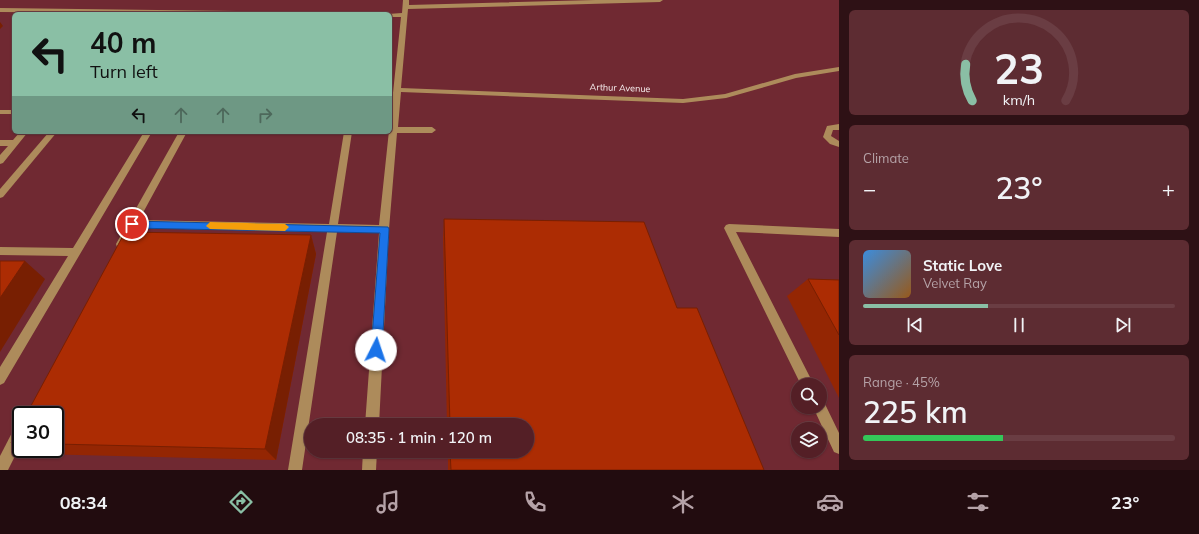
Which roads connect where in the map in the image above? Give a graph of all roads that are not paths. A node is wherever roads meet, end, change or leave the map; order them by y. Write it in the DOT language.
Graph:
graph roads {
  1 [pos="660,0"];
  2 [pos="405,7"];
  3 [pos="0,10"];
  4 [pos="156,12"];
  5 [pos="392,14"];
  6 [pos="839,69"];
  7 [pos="398,90"];
  8 [pos="0,112"];
  9 [pos="12,112"];
  10 [pos="839,127"];
  11 [pos="394,130"];
  12 [pos="432,130"];
  13 [pos="22,134"];
  14 [pos="51,134"];
  15 [pos="147,134"];
  16 [pos="182,134"];
  17 [pos="348,134"];
  18 [pos="0,143"];
  19 [pos="15,143"];
  20 [pos="839,144"];
  21 [pos="0,161"];
  22 [pos="0,195"];
  23 [pos="132,224"];
  24 [pos="333,228"];
  25 [pos="384,229"];
  26 [pos="839,233"];
  27 [pos="0,251"];
  28 [pos="76,252"];
  29 [pos="116,253"];
  30 [pos="804,378"];
  31 [pos="0,379"];
  32 [pos="822,414"];
  33 [pos="372,418"];
  34 [pos="12,447"];
  35 [pos="839,447"];
  36 [pos="370,458"];
  37 [pos="0,470"];
  38 [pos="295,470"];
  39 [pos="369,470"];
  1 -- 2 [label="street"];
  2 -- 5 [label="street"];
  2 -- 7 [label="street"];
  3 -- 4 [label="street"];
  6 -- 7 [label="street, Arthur Avenue"];
  7 -- 11 [label="street"];
  8 -- 9 [label="street"];
  10 -- 20 [label="street"];
  11 -- 12 [label="street"];
  11 -- 25 [label="street"];
  13 -- 19 [label="street"];
  14 -- 22 [label="street"];
  15 -- 28 [label="street"];
  16 -- 23 [label="street"];
  17 -- 24 [label="street"];
  18 -- 19 [label="street"];
  19 -- 21 [label="street"];
  23 -- 24 [label="street"];
  23 -- 29 [label="street"];
  24 -- 25 [label="street"];
  24 -- 38 [label="street"];
  25 -- 33 [label="street"];
  26 -- 30 [label="street"];
  27 -- 28 [label="street"];
  28 -- 31 [label="street"];
  32 -- 35 [label="street"];
  34 -- 37 [label="street"];
  36 -- 39 [label="street"];
}
